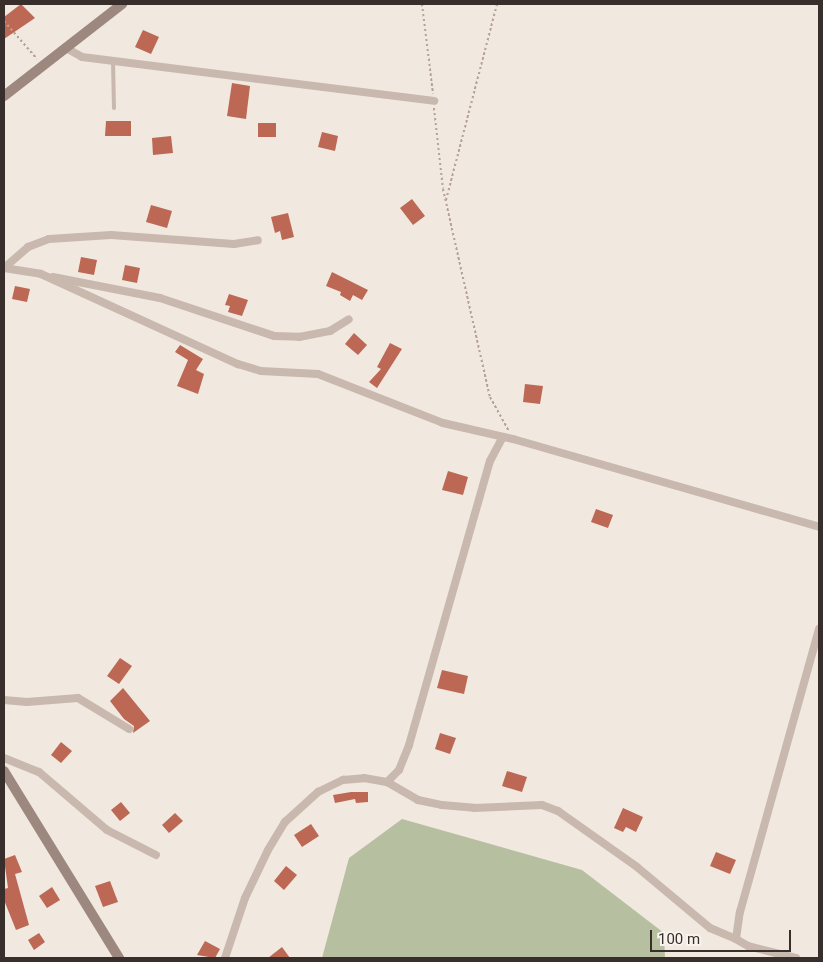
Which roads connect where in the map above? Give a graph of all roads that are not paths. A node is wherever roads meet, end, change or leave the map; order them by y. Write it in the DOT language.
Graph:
graph roads {
  1 [pos="122,4"];
  2 [pos="66,48"];
  3 [pos="113,61"];
  4 [pos="4,96"];
  5 [pos="434,101"];
  6 [pos="114,108"];
  7 [pos="258,240"];
  8 [pos="4,268"];
  9 [pos="41,274"];
  10 [pos="349,319"];
  11 [pos="503,437"];
  12 [pos="819,527"];
  13 [pos="819,629"];
  14 [pos="4,700"];
  15 [pos="129,729"];
  16 [pos="4,758"];
  17 [pos="4,771"];
  18 [pos="387,782"];
  19 [pos="156,855"];
  20 [pos="736,939"];
  21 [pos="119,958"];
  22 [pos="225,958"];
  23 [pos="796,958"];
  1 -- 2 [label="main road"];
  2 -- 3 [label="street"];
  2 -- 4 [label="main road"];
  3 -- 5 [label="street"];
  3 -- 6 [label="lane"];
  7 -- 8 [label="street"];
  8 -- 9 [label="street"];
  9 -- 10 [label="street"];
  9 -- 11 [label="street"];
  11 -- 12 [label="street"];
  11 -- 18 [label="street"];
  13 -- 20 [label="street"];
  14 -- 15 [label="street"];
  16 -- 19 [label="street"];
  17 -- 21 [label="main road"];
  18 -- 20 [label="street"];
  18 -- 22 [label="street"];
  20 -- 23 [label="street"];
}
